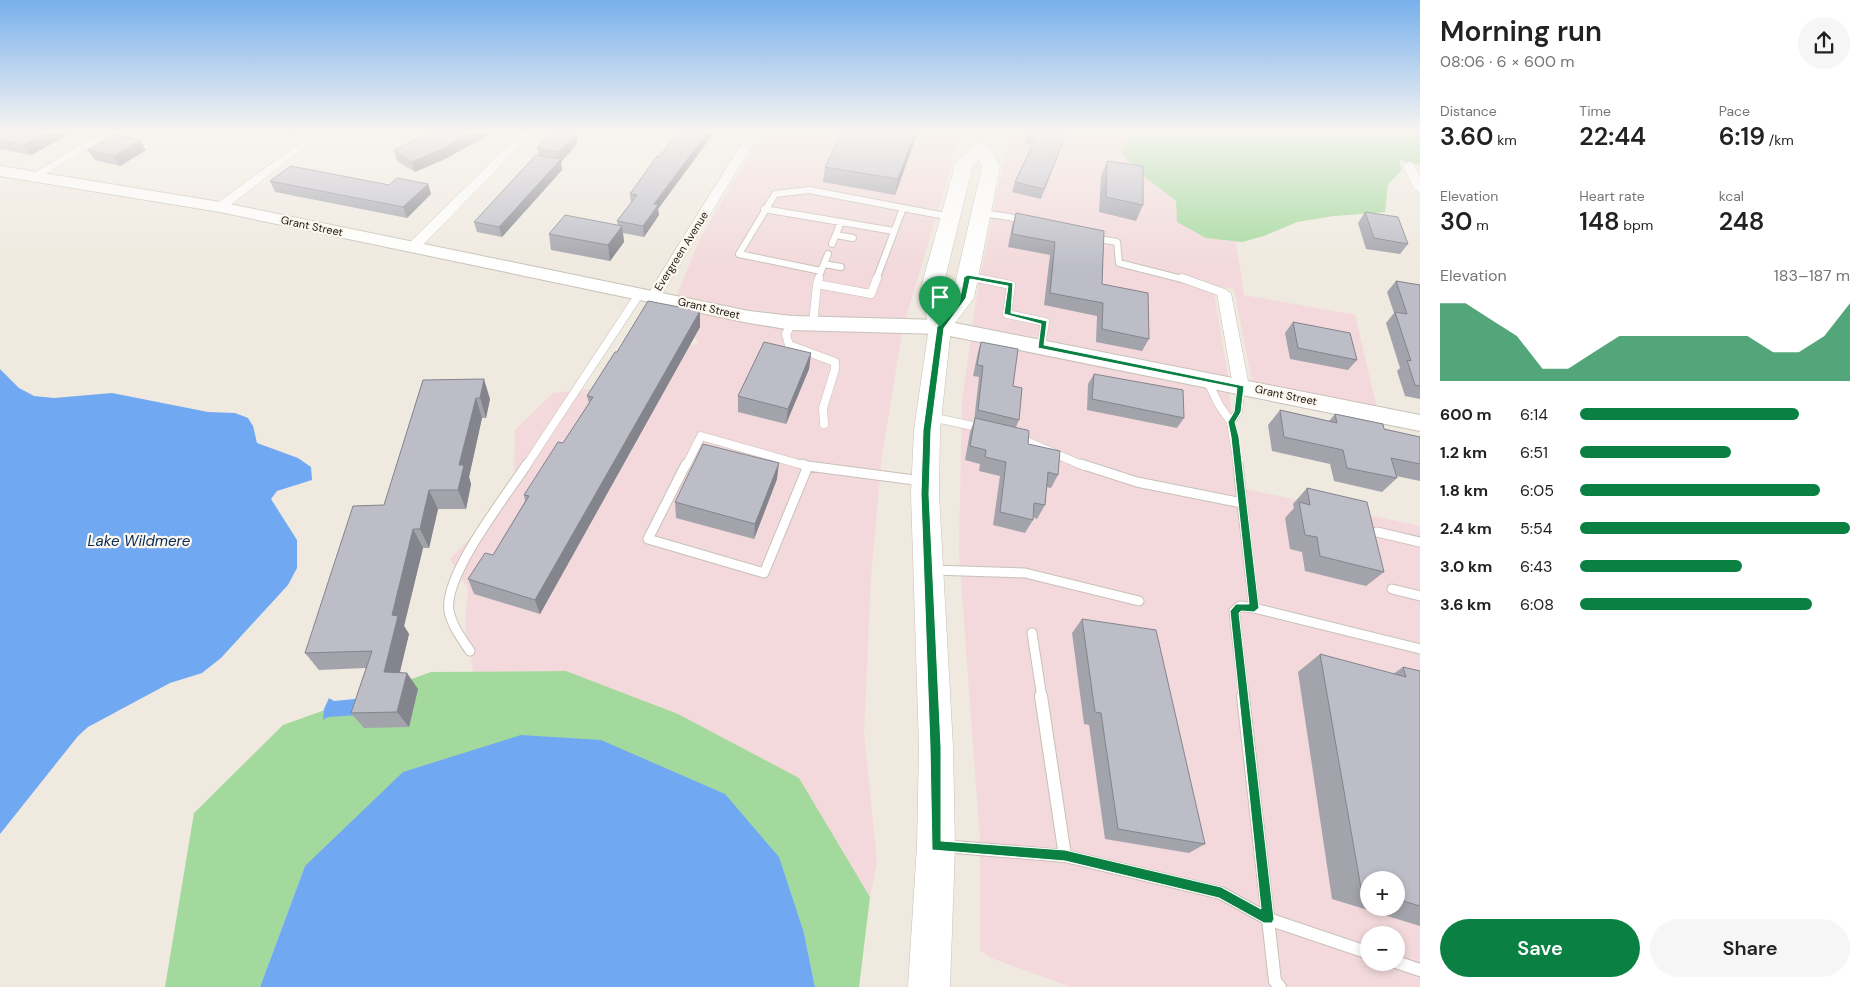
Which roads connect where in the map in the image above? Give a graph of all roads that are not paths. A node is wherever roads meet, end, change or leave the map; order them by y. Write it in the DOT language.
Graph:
graph roads {
  1 [pos="23,176"];
  2 [pos="35,176"];
  3 [pos="260,176"];
  4 [pos="484,176"];
  5 [pos="726,176"];
  6 [pos="961,176"];
  7 [pos="989,176"];
  8 [pos="1414,176"];
  9 [pos="32,178"];
  10 [pos="1420,189"];
  11 [pos="220,207"];
  12 [pos="902,208"];
  13 [pos="764,209"];
  14 [pos="981,213"];
  15 [pos="951,216"];
  16 [pos="841,222"];
  17 [pos="1034,226"];
  18 [pos="894,231"];
  19 [pos="836,235"];
  20 [pos="1090,237"];
  21 [pos="853,238"];
  22 [pos="832,244"];
  23 [pos="413,247"];
  24 [pos="828,254"];
  25 [pos="824,264"];
  26 [pos="841,267"];
  27 [pos="821,271"];
  28 [pos="968,277"];
  29 [pos="817,284"];
  30 [pos="1224,293"];
  31 [pos="647,295"];
  32 [pos="792,323"];
  33 [pos="813,324"];
  34 [pos="940,327"];
  35 [pos="1041,347"];
  36 [pos="1207,380"];
  37 [pos="1241,386"];
  38 [pos="928,416"];
  39 [pos="1231,422"];
  40 [pos="1420,423"];
  41 [pos="824,424"];
  42 [pos="994,430"];
  43 [pos="1013,436"];
  44 [pos="808,466"];
  45 [pos="925,482"];
  46 [pos="1242,503"];
  47 [pos="1377,532"];
  48 [pos="1420,542"];
  49 [pos="927,570"];
  50 [pos="1392,589"];
  51 [pos="1420,596"];
  52 [pos="1140,602"];
  53 [pos="1254,608"];
  54 [pos="1032,633"];
  55 [pos="1420,649"];
  56 [pos="470,651"];
  57 [pos="936,846"];
  58 [pos="1065,856"];
  59 [pos="1268,919"];
  60 [pos="1360,950"];
  61 [pos="1405,965"];
  62 [pos="1420,970"];
  63 [pos="929,987"];
  64 [pos="1280,987"];
  1 -- 9 [label="street, Grant Street"];
  2 -- 9 [label="street"];
  3 -- 11 [label="street"];
  4 -- 23 [label="street"];
  5 -- 31 [label="street, Evergreen Avenue"];
  6 -- 15 [label="main road"];
  7 -- 14 [label="main road"];
  8 -- 10 [label="street"];
  9 -- 11 [label="street, Grant Street"];
  11 -- 23 [label="street, Grant Street"];
  12 -- 13 [label="lane"];
  12 -- 15 [label="lane"];
  12 -- 18 [label="lane"];
  13 -- 16 [label="lane"];
  13 -- 27 [label="lane"];
  14 -- 17 [label="lane"];
  14 -- 28 [label="main road"];
  15 -- 34 [label="main road"];
  16 -- 18 [label="lane"];
  16 -- 19 [label="lane"];
  18 -- 29 [label="lane"];
  19 -- 21 [label="lane"];
  19 -- 22 [label="lane"];
  20 -- 30 [label="lane"];
  23 -- 31 [label="street, Grant Street"];
  24 -- 25 [label="lane"];
  25 -- 26 [label="lane"];
  25 -- 27 [label="lane"];
  27 -- 29 [label="lane"];
  28 -- 34 [label="main road"];
  28 -- 35 [label="lane"];
  29 -- 33 [label="lane"];
  30 -- 37 [label="street"];
  31 -- 32 [label="street, Grant Street"];
  31 -- 56 [label="lane"];
  32 -- 33 [label="street, Grant Street"];
  32 -- 41 [label="lane"];
  33 -- 34 [label="street, Grant Street"];
  34 -- 35 [label="street, Grant Street"];
  34 -- 38 [label="main road"];
  35 -- 36 [label="street, Grant Street"];
  36 -- 37 [label="street, Grant Street"];
  36 -- 39 [label="lane"];
  37 -- 39 [label="lane"];
  37 -- 40 [label="street, Grant Street"];
  38 -- 42 [label="lane"];
  38 -- 45 [label="main road"];
  39 -- 46 [label="lane"];
  43 -- 46 [label="lane"];
  44 -- 44 [label="lane"];
  44 -- 45 [label="lane"];
  45 -- 49 [label="main road"];
  46 -- 53 [label="lane"];
  47 -- 48 [label="lane"];
  49 -- 52 [label="lane"];
  49 -- 57 [label="main road"];
  50 -- 51 [label="lane"];
  53 -- 55 [label="lane"];
  53 -- 59 [label="lane"];
  54 -- 58 [label="lane"];
  57 -- 58 [label="lane"];
  57 -- 63 [label="main road"];
  58 -- 59 [label="lane"];
  59 -- 60 [label="lane"];
  59 -- 64 [label="lane"];
  61 -- 62 [label="lane"];
}
